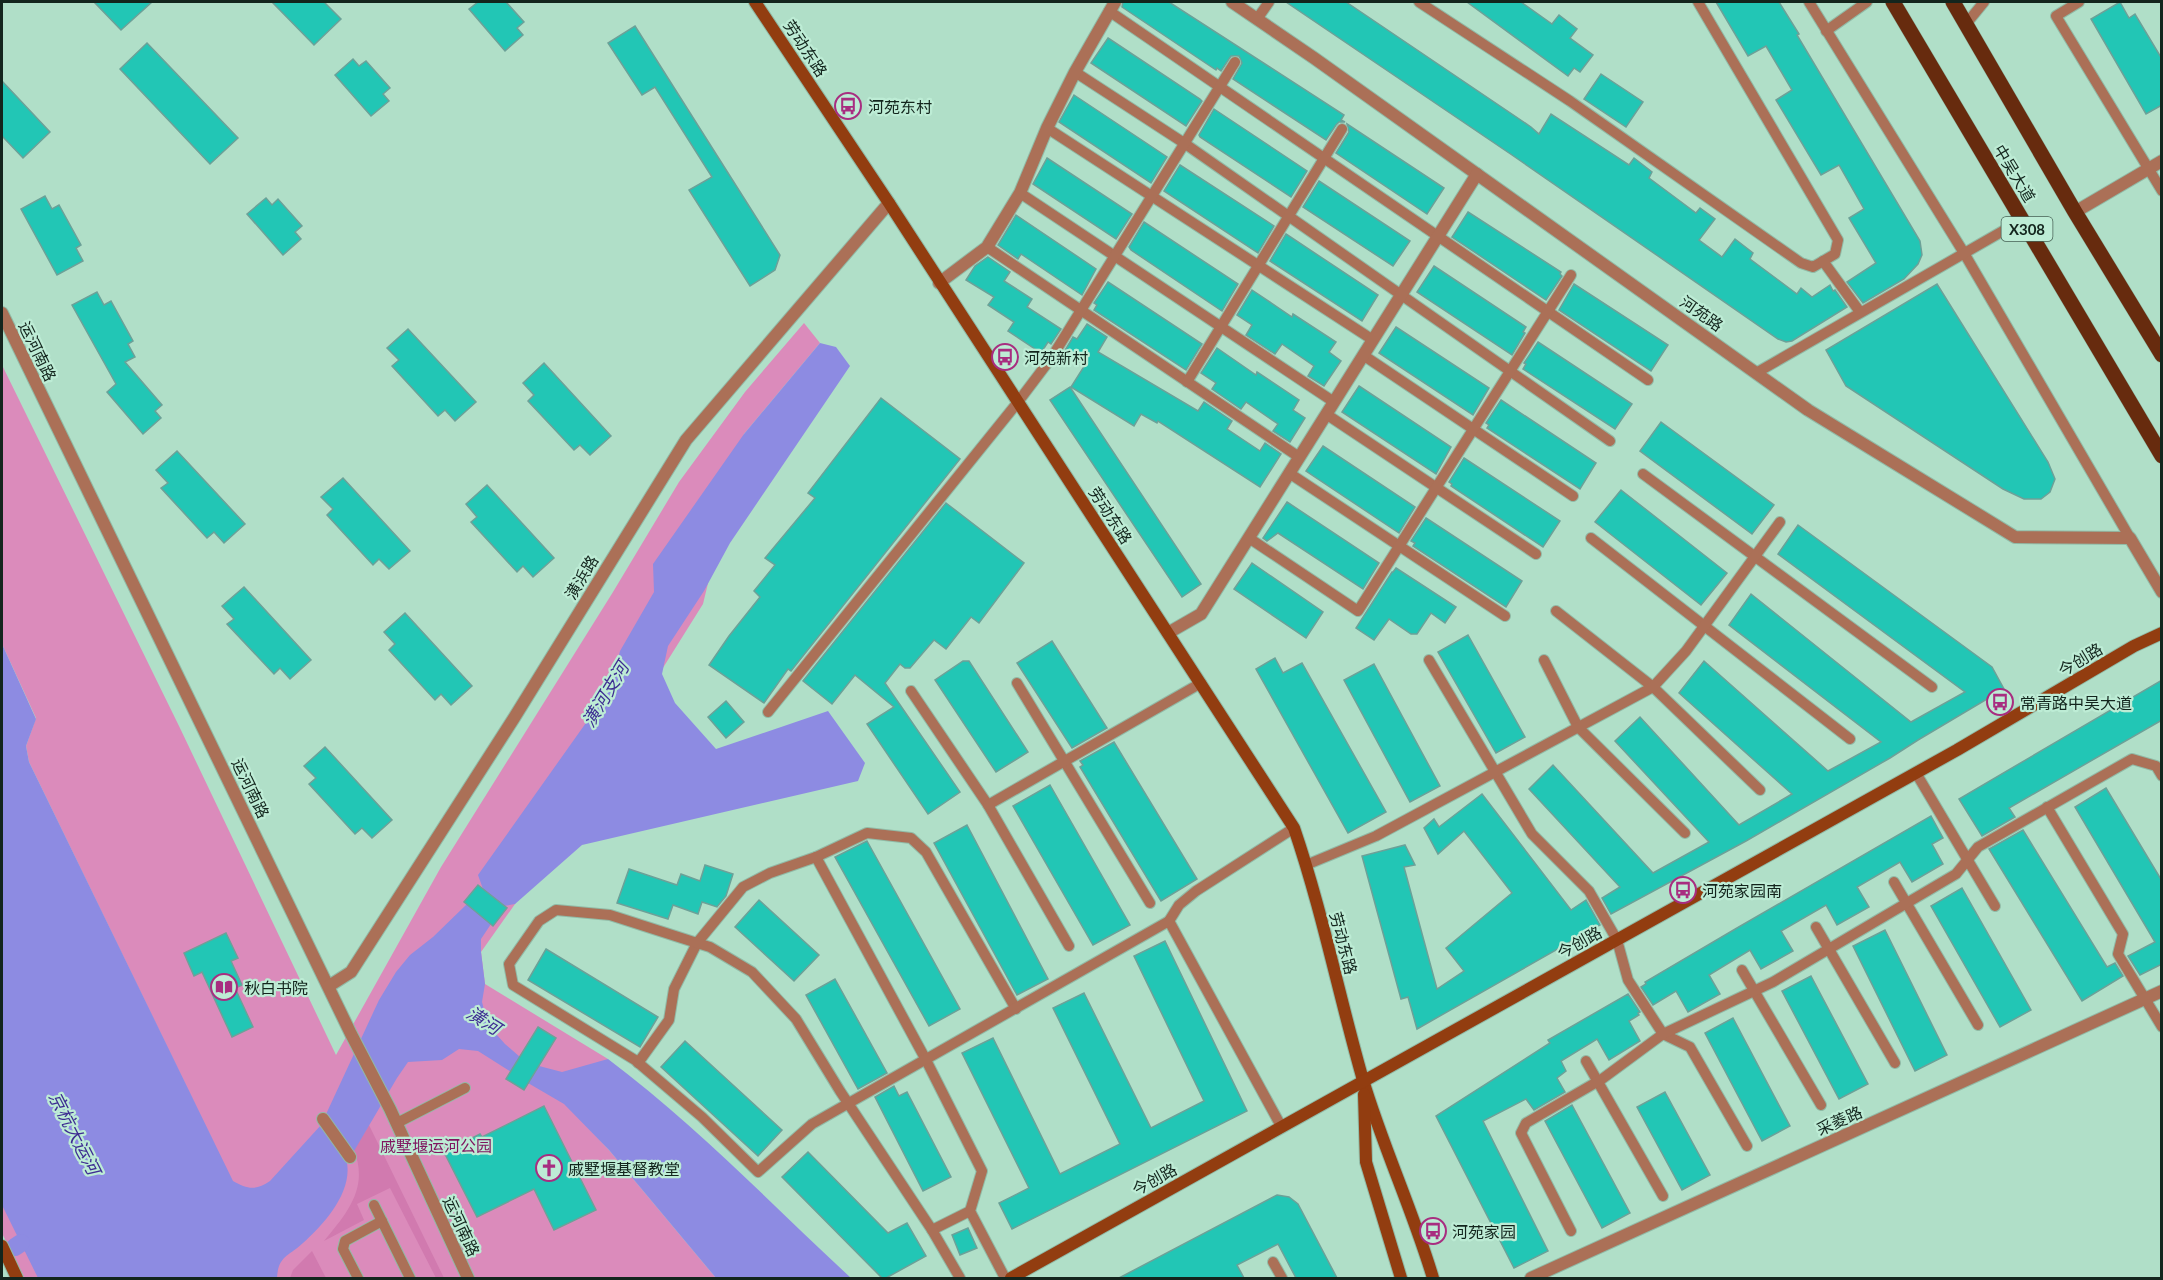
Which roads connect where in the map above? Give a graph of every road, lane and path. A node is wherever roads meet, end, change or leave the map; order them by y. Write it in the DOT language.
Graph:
graph roads {
  1 [pos="756,2"];
  2 [pos="1232,2"];
  3 [pos="1269,2"];
  4 [pos="1419,2"];
  5 [pos="1698,2"];
  6 [pos="1809,2"];
  7 [pos="1867,2"];
  8 [pos="1893,2"];
  9 [pos="1953,2"];
  10 [pos="1984,2"];
  11 [pos="2079,2"];
  12 [pos="1112,6"];
  13 [pos="1257,19"];
  14 [pos="1966,24"];
  15 [pos="1826,31"];
  16 [pos="1235,62"];
  17 [pos="1074,72"];
  18 [pos="1219,87"];
  19 [pos="1047,128"];
  20 [pos="1342,129"];
  21 [pos="1184,143"];
  22 [pos="1324,158"];
  23 [pos="2162,161"];
  24 [pos="2149,169"];
  25 [pos="1477,174"];
  26 [pos="2162,191"];
  27 [pos="1020,193"];
  28 [pos="1151,196"];
  29 [pos="889,203"];
  30 [pos="2075,212"];
  31 [pos="1288,217"];
  32 [pos="2022,220"];
  33 [pos="1438,236"];
  34 [pos="987,247"];
  35 [pos="1964,253"];
  36 [pos="1114,256"];
  37 [pos="1823,261"];
  38 [pos="1258,266"];
  39 [pos="1571,274"];
  40 [pos="939,283"];
  41 [pos="1400,296"];
  42 [pos="1080,310"];
  43 [pos="1548,311"];
  44 [pos="1860,312"];
  45 [pos="2,313"];
  46 [pos="1221,327"];
  47 [pos="1372,340"];
  48 [pos="1363,355"];
  49 [pos="2162,355"];
  50 [pos="1510,372"];
  51 [pos="1756,373"];
  52 [pos="1648,380"];
  53 [pos="1187,382"];
  54 [pos="1018,402"];
  55 [pos="1334,402"];
  56 [pos="1326,414"];
  57 [pos="1474,429"];
  58 [pos="1610,441"];
  59 [pos="2162,456"];
  60 [pos="1299,457"];
  61 [pos="1289,473"];
  62 [pos="1643,474"];
  63 [pos="1436,488"];
  64 [pos="1574,496"];
  65 [pos="1780,522"];
  66 [pos="1249,538"];
  67 [pos="1591,538"];
  68 [pos="2130,538"];
  69 [pos="1399,546"];
  70 [pos="1536,554"];
  71 [pos="1755,557"];
  72 [pos="2162,592"];
  73 [pos="1556,611"];
  74 [pos="1506,616"];
  75 [pos="1704,626"];
  76 [pos="1168,633"];
  77 [pos="2162,633"];
  78 [pos="1429,660"];
  79 [pos="1544,660"];
  80 [pos="1017,683"];
  81 [pos="1201,683"];
  82 [pos="1653,687"];
  83 [pos="1932,687"];
  84 [pos="911,692"];
  85 [pos="768,712"];
  86 [pos="1578,727"];
  87 [pos="1850,738"];
  88 [pos="1065,761"];
  89 [pos="1495,771"];
  90 [pos="1916,773"];
  91 [pos="2162,776"];
  92 [pos="1760,790"];
  93 [pos="988,805"];
  94 [pos="2047,807"];
  95 [pos="1294,828"];
  96 [pos="1685,833"];
  97 [pos="816,857"];
  98 [pos="1968,860"];
  99 [pos="1306,865"];
  100 [pos="1894,882"];
  101 [pos="1150,903"];
  102 [pos="1907,903"];
  103 [pos="1995,906"];
  104 [pos="1169,921"];
  105 [pos="1816,927"];
  106 [pos="1617,940"];
  107 [pos="697,943"];
  108 [pos="1069,946"];
  109 [pos="1829,949"];
  110 [pos="1742,970"];
  111 [pos="329,986"];
  112 [pos="1754,991"];
  113 [pos="2162,991"];
  114 [pos="2144,999"];
  115 [pos="1017,1009"];
  116 [pos="1978,1025"];
  117 [pos="2162,1027"];
  118 [pos="1664,1034"];
  119 [pos="926,1060"];
  120 [pos="1586,1060"];
  121 [pos="638,1063"];
  122 [pos="1895,1063"];
  123 [pos="1364,1081"];
  124 [pos="1598,1081"];
  125 [pos="465,1088"];
  126 [pos="849,1104"];
  127 [pos="1821,1105"];
  128 [pos="323,1119"];
  129 [pos="397,1123"];
  130 [pos="1281,1126"];
  131 [pos="1747,1146"];
  132 [pos="350,1157"];
  133 [pos="1663,1196"];
  134 [pos="374,1205"];
  135 [pos="970,1211"];
  136 [pos="382,1221"];
  137 [pos="932,1230"];
  138 [pos="1571,1231"];
  139 [pos="2,1246"];
  140 [pos="1273,1262"];
  141 [pos="16,1275"];
  142 [pos="358,1278"];
  143 [pos="410,1278"];
  144 [pos="468,1278"];
  145 [pos="960,1278"];
  146 [pos="1005,1278"];
  147 [pos="1011,1278"];
  148 [pos="1282,1278"];
  149 [pos="1401,1278"];
  150 [pos="1433,1278"];
  151 [pos="1531,1278"];
  1 -- 29 [label="main road, 劳动东路"];
  2 -- 13 [label="street, 河苑路"];
  3 -- 13 [label="lane"];
  4 -- 37 [label="lane"];
  5 -- 37 [label="lane"];
  6 -- 15 [label="lane"];
  7 -- 15 [label="lane"];
  8 -- 32 [label="main road, 中吴大道 / X308"];
  9 -- 14 [label="main road, 中吴大道 / X308"];
  10 -- 14 [label="lane"];
  11 -- 24 [label="lane"];
  12 -- 17 [label="street"];
  12 -- 18 [label="lane"];
  13 -- 25 [label="street, 河苑路"];
  14 -- 30 [label="main road, 中吴大道 / X308"];
  15 -- 35 [label="lane"];
  16 -- 18 [label="lane"];
  17 -- 19 [label="street"];
  17 -- 21 [label="lane"];
  18 -- 21 [label="lane"];
  18 -- 22 [label="lane"];
  19 -- 27 [label="street"];
  19 -- 28 [label="lane"];
  20 -- 22 [label="lane"];
  21 -- 28 [label="lane"];
  21 -- 31 [label="lane"];
  22 -- 31 [label="lane"];
  22 -- 33 [label="lane"];
  23 -- 24 [label="street"];
  24 -- 26 [label="lane"];
  24 -- 30 [label="street"];
  25 -- 33 [label="street"];
  25 -- 51 [label="street, 河苑路"];
  27 -- 34 [label="street"];
  27 -- 36 [label="lane"];
  28 -- 36 [label="lane"];
  28 -- 38 [label="lane"];
  29 -- 40 [label="main road, 劳动东路"];
  29 -- 111 [label="street, 潢浜路"];
  30 -- 49 [label="main road, 中吴大道 / X308"];
  31 -- 38 [label="lane"];
  31 -- 41 [label="lane"];
  32 -- 35 [label="lane"];
  32 -- 59 [label="main road, 中吴大道 / X308"];
  33 -- 41 [label="street"];
  33 -- 43 [label="lane"];
  34 -- 40 [label="street"];
  34 -- 42 [label="lane"];
  35 -- 44 [label="lane"];
  35 -- 68 [label="lane"];
  36 -- 42 [label="lane"];
  36 -- 46 [label="lane"];
  37 -- 44 [label="lane"];
  38 -- 46 [label="lane"];
  38 -- 47 [label="lane"];
  39 -- 43 [label="lane"];
  40 -- 54 [label="main road, 劳动东路"];
  41 -- 47 [label="street"];
  41 -- 50 [label="lane"];
  42 -- 53 [label="lane"];
  42 -- 54 [label="lane"];
  43 -- 50 [label="lane"];
  43 -- 52 [label="lane"];
  44 -- 51 [label="lane"];
  45 -- 111 [label="street, 运河南路"];
  46 -- 53 [label="lane"];
  46 -- 55 [label="lane"];
  47 -- 48 [label="street"];
  48 -- 55 [label="street"];
  48 -- 57 [label="lane"];
  50 -- 57 [label="lane"];
  50 -- 58 [label="lane"];
  51 -- 68 [label="street, 河苑路"];
  53 -- 60 [label="lane"];
  54 -- 76 [label="main road, 劳动东路"];
  54 -- 85 [label="lane"];
  55 -- 56 [label="street"];
  56 -- 60 [label="street"];
  56 -- 63 [label="lane"];
  57 -- 63 [label="lane"];
  57 -- 64 [label="lane"];
  60 -- 61 [label="street"];
  61 -- 66 [label="street"];
  61 -- 69 [label="lane"];
  62 -- 71 [label="lane"];
  63 -- 69 [label="lane"];
  63 -- 70 [label="lane"];
  65 -- 71 [label="lane"];
  66 -- 69 [label="lane"];
  66 -- 76 [label="street"];
  67 -- 75 [label="lane"];
  68 -- 72 [label="street"];
  69 -- 74 [label="lane"];
  71 -- 75 [label="lane"];
  71 -- 83 [label="lane"];
  73 -- 82 [label="lane"];
  75 -- 82 [label="lane"];
  75 -- 87 [label="lane"];
  76 -- 81 [label="main road, 劳动东路"];
  77 -- 90 [label="main road, 今创路"];
  78 -- 89 [label="lane"];
  79 -- 86 [label="lane"];
  80 -- 88 [label="lane"];
  81 -- 88 [label="lane"];
  81 -- 95 [label="main road, 劳动东路"];
  82 -- 86 [label="lane"];
  82 -- 92 [label="lane"];
  84 -- 93 [label="lane"];
  86 -- 89 [label="lane"];
  86 -- 96 [label="lane"];
  88 -- 93 [label="lane"];
  88 -- 101 [label="lane"];
  89 -- 99 [label="lane"];
  89 -- 106 [label="lane"];
  90 -- 98 [label="lane"];
  90 -- 106 [label="main road, 今创路"];
  91 -- 94 [label="lane"];
  93 -- 108 [label="lane"];
  94 -- 98 [label="lane"];
  94 -- 114 [label="lane"];
  95 -- 99 [label="main road, 劳动东路"];
  95 -- 104 [label="lane"];
  97 -- 107 [label="lane"];
  97 -- 115 [label="lane"];
  97 -- 119 [label="lane"];
  98 -- 102 [label="lane"];
  98 -- 103 [label="lane"];
  99 -- 123 [label="main road, 劳动东路"];
  100 -- 102 [label="lane"];
  102 -- 109 [label="lane"];
  102 -- 116 [label="lane"];
  104 -- 115 [label="lane"];
  104 -- 130 [label="lane"];
  105 -- 109 [label="lane"];
  106 -- 118 [label="lane"];
  106 -- 123 [label="main road, 今创路"];
  107 -- 121 [label="lane"];
  107 -- 121 [label="lane"];
  107 -- 126 [label="lane"];
  109 -- 112 [label="lane"];
  109 -- 122 [label="lane"];
  110 -- 112 [label="lane"];
  111 -- 129 [label="street, 运河南路"];
  112 -- 118 [label="lane"];
  112 -- 127 [label="lane"];
  113 -- 114 [label="street, 采菱路"];
  114 -- 117 [label="lane"];
  114 -- 151 [label="street, 采菱路"];
  115 -- 119 [label="lane"];
  118 -- 124 [label="lane"];
  118 -- 131 [label="lane"];
  119 -- 126 [label="lane"];
  119 -- 135 [label="lane"];
  120 -- 124 [label="lane"];
  121 -- 126 [label="lane"];
  123 -- 130 [label="main road, 今创路"];
  123 -- 149 [label="main road, 劳动东路"];
  123 -- 150 [label="main road, 劳动东路"];
  124 -- 133 [label="lane"];
  124 -- 138 [label="lane"];
  125 -- 129 [label="lane"];
  126 -- 137 [label="lane"];
  128 -- 132 [label="street"];
  129 -- 144 [label="street, 运河南路"];
  130 -- 147 [label="main road, 今创路"];
  134 -- 136 [label="lane"];
  135 -- 137 [label="lane"];
  135 -- 146 [label="lane"];
  136 -- 142 [label="lane"];
  136 -- 143 [label="lane"];
  137 -- 145 [label="lane"];
  139 -- 141 [label="main road"];
  140 -- 148 [label="lane"];
}
